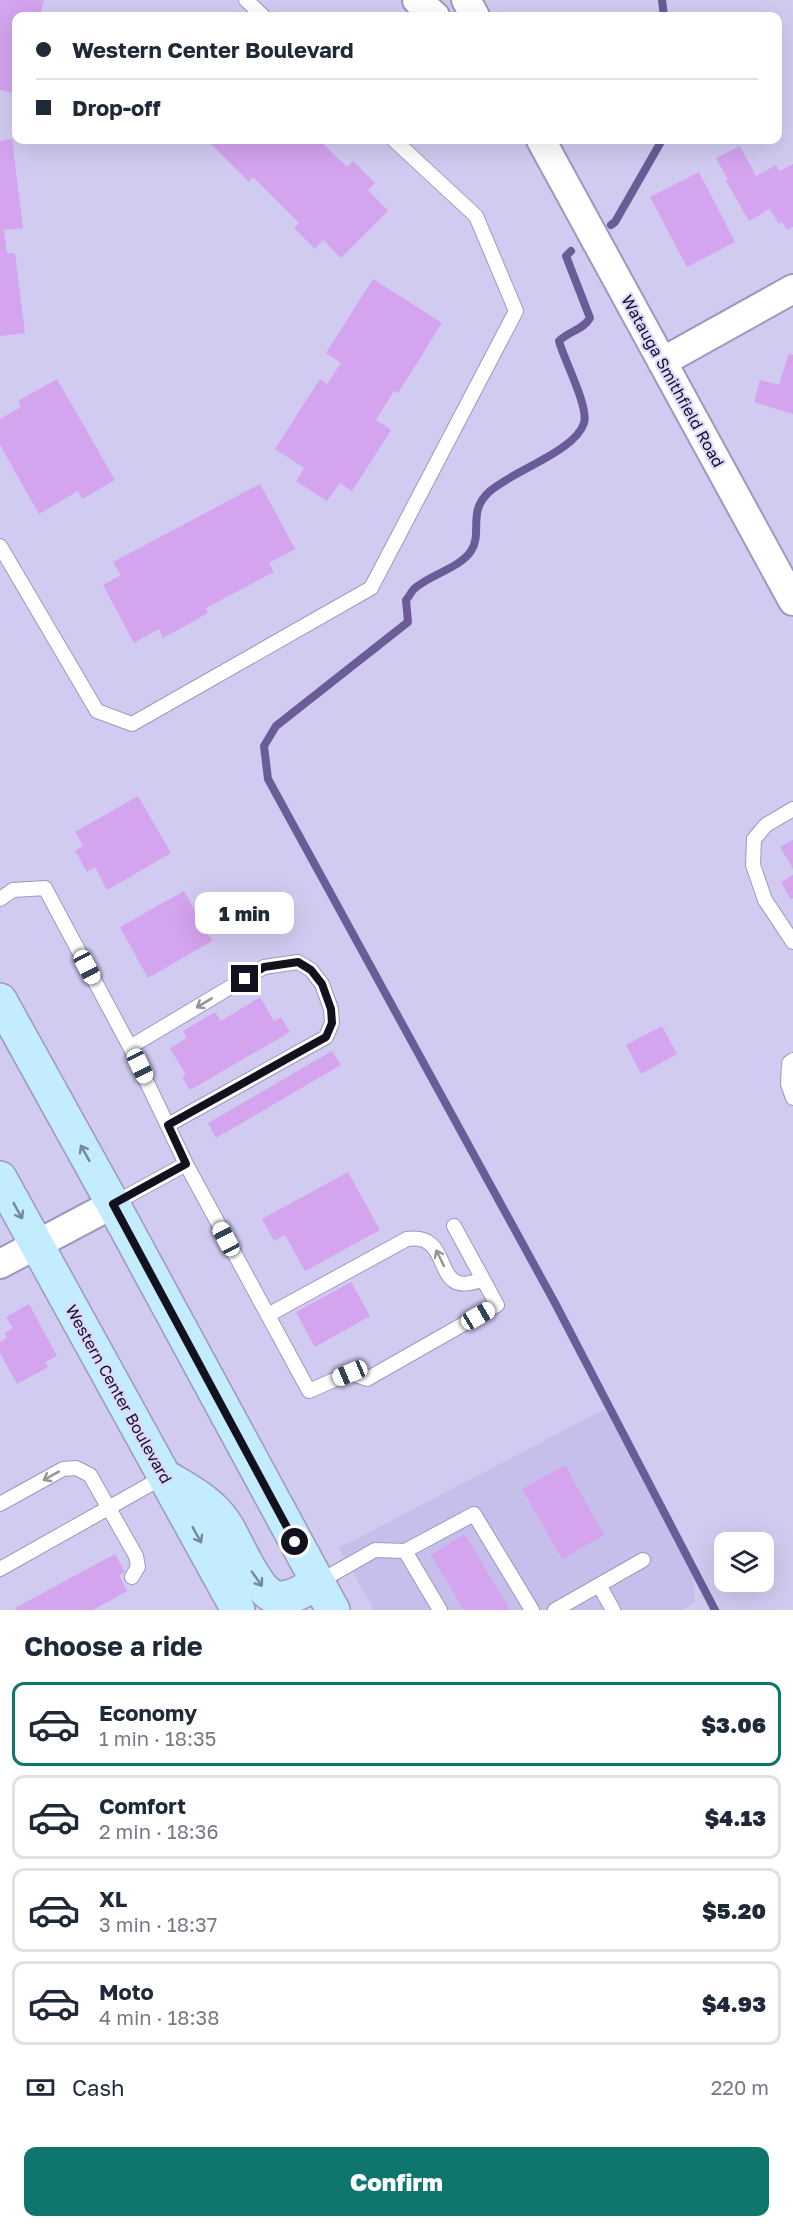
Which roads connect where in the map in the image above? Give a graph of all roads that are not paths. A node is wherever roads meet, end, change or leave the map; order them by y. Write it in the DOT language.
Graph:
graph roads {
  1 [pos="246,0"];
  2 [pos="417,0"];
  3 [pos="259,12"];
  4 [pos="430,12"];
  5 [pos="398,144"];
  6 [pos="544,147"];
  7 [pos="793,289"];
  8 [pos="662,362"];
  9 [pos="0,546"];
  10 [pos="793,601"];
  11 [pos="793,809"];
  12 [pos="0,899"];
  13 [pos="793,942"];
  14 [pos="0,1000"];
  15 [pos="130,1047"];
  16 [pos="793,1060"];
  17 [pos="793,1098"];
  18 [pos="168,1125"];
  19 [pos="186,1164"];
  20 [pos="0,1178"];
  21 [pos="113,1204"];
  22 [pos="454,1226"];
  23 [pos="37,1245"];
  24 [pos="0,1264"];
  25 [pos="483,1279"];
  26 [pos="268,1315"];
  27 [pos="165,1476"];
  28 [pos="0,1504"];
  29 [pos="108,1507"];
  30 [pos="405,1551"];
  31 [pos="643,1560"];
  32 [pos="0,1569"];
  33 [pos="132,1577"];
  34 [pos="599,1585"];
  35 [pos="325,1596"];
  36 [pos="238,1610"];
  37 [pos="440,1610"];
  38 [pos="532,1610"];
  39 [pos="555,1610"];
  40 [pos="613,1610"];
  1 -- 3 [label="lane"];
  2 -- 4 [label="street"];
  5 -- 9 [label="lane"];
  6 -- 8 [label="street, Watauga Smithfield Road"];
  7 -- 8 [label="street"];
  8 -- 10 [label="street, Watauga Smithfield Road"];
  11 -- 13 [label="lane"];
  12 -- 15 [label="lane"];
  21 -- 14 [label="main road, one-way"];
  15 -- 18 [label="lane"];
  18 -- 15 [label="lane, one-way"];
  16 -- 17 [label="lane"];
  18 -- 19 [label="lane"];
  19 -- 21 [label="lane"];
  19 -- 26 [label="lane"];
  20 -- 23 [label="main road, Western Center Boulevard, one-way"];
  21 -- 23 [label="street"];
  21 -- 35 [label="main road"];
  22 -- 25 [label="lane"];
  23 -- 24 [label="street"];
  23 -- 27 [label="main road, Western Center Boulevard"];
  25 -- 26 [label="lane, one-way"];
  25 -- 26 [label="lane"];
  27 -- 29 [label="lane"];
  27 -- 35 [label="main road, one-way"];
  27 -- 36 [label="main road, Western Center Boulevard, one-way"];
  29 -- 28 [label="lane, one-way"];
  29 -- 32 [label="lane"];
  29 -- 33 [label="lane"];
  30 -- 35 [label="lane"];
  30 -- 37 [label="lane"];
  30 -- 38 [label="lane"];
  31 -- 34 [label="lane"];
  34 -- 39 [label="lane"];
  34 -- 40 [label="lane"];
}
